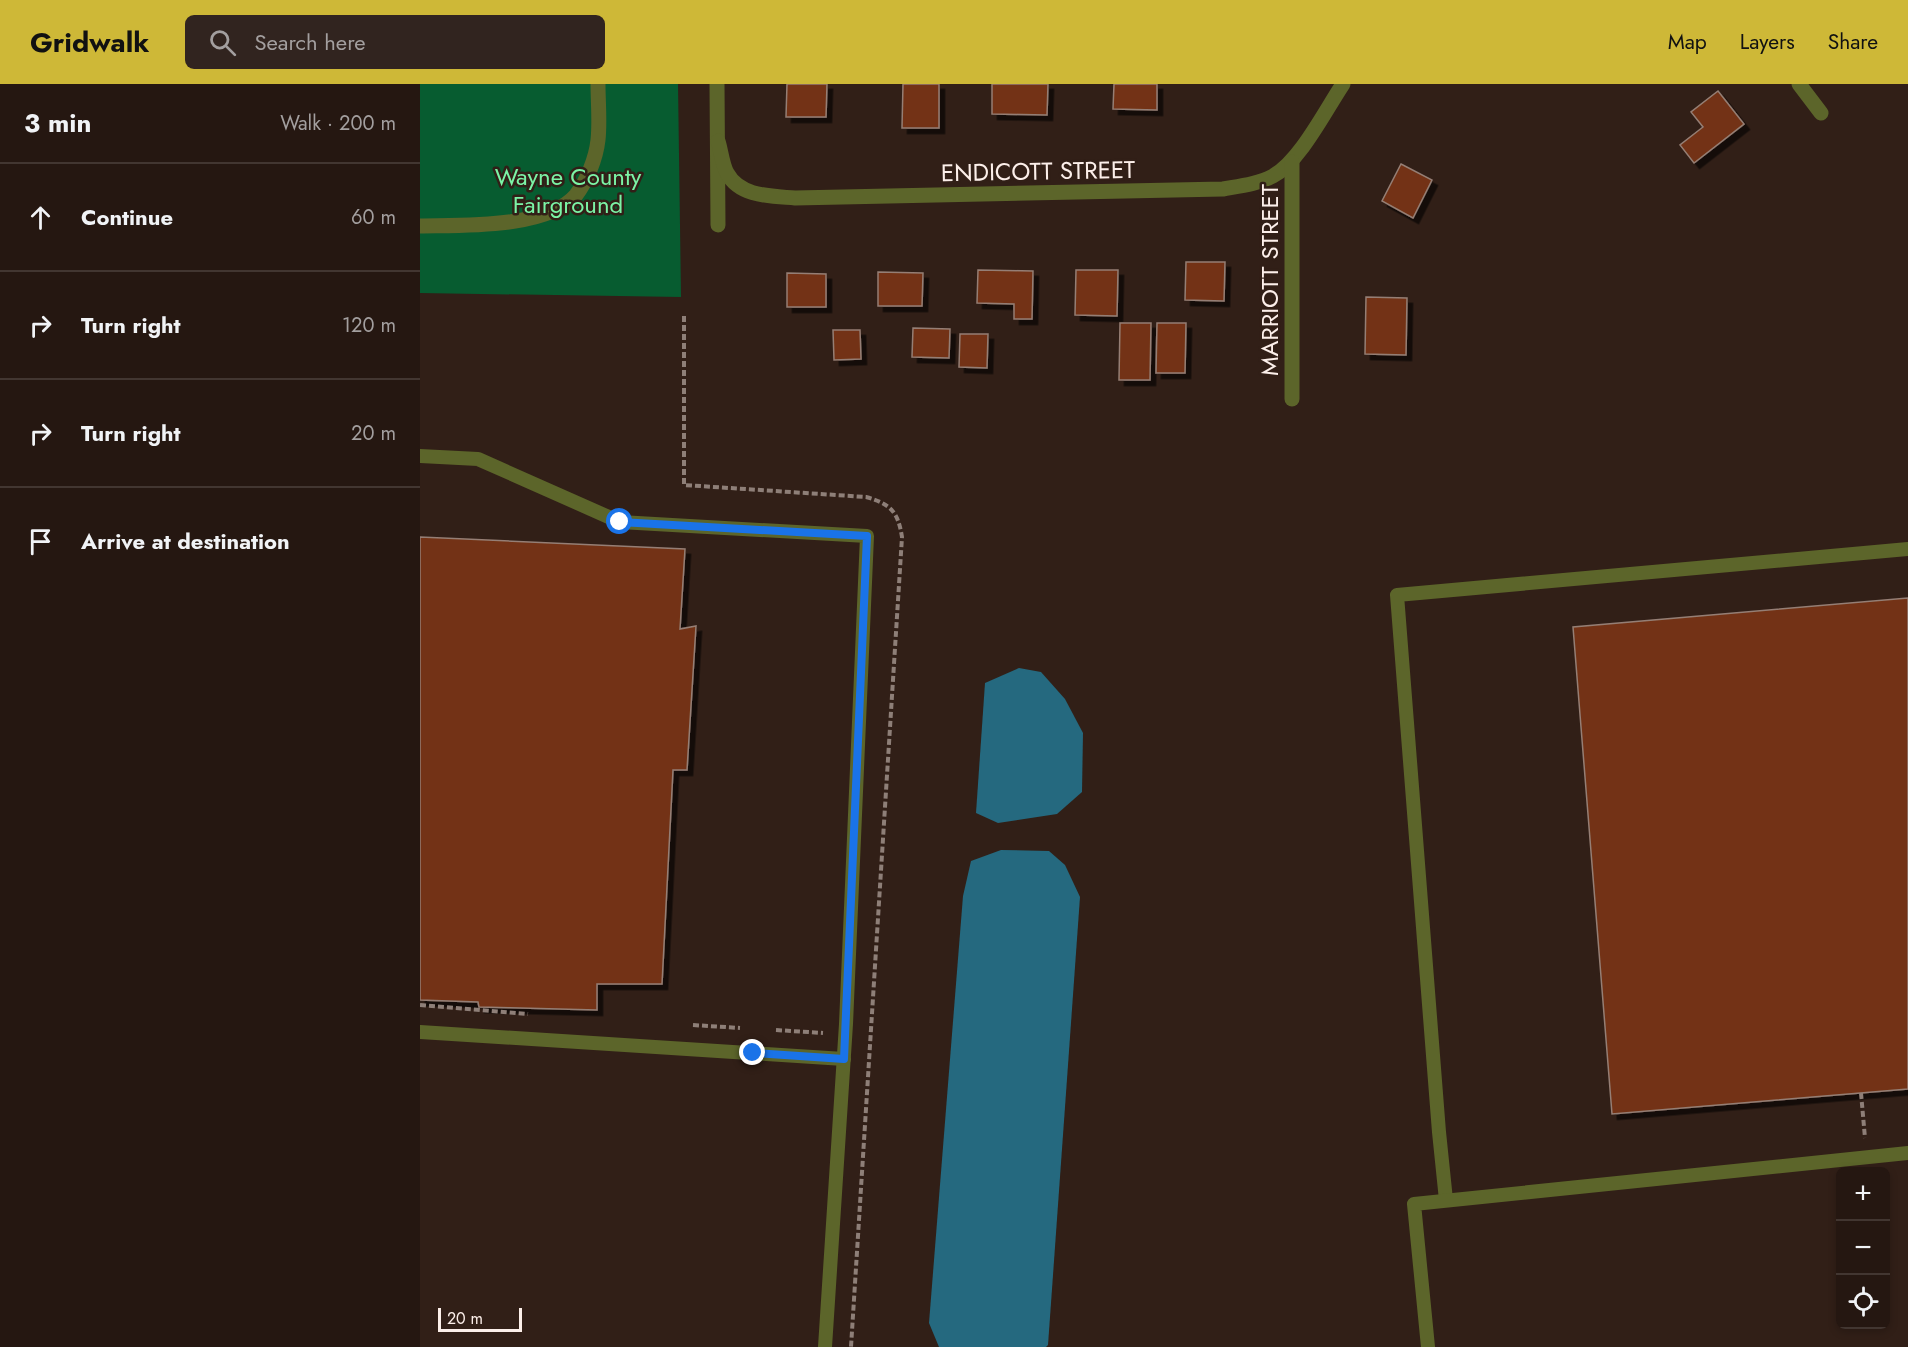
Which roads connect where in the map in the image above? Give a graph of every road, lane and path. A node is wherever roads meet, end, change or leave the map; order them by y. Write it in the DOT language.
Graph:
graph roads {
  1 [pos="598,84"];
  2 [pos="717,84"];
  3 [pos="1343,84"];
  4 [pos="1799,84"];
  5 [pos="1821,113"];
  6 [pos="718,141"];
  7 [pos="1292,162"];
  8 [pos="718,225"];
  9 [pos="420,226"];
  10 [pos="1292,399"];
  11 [pos="420,456"];
  12 [pos="1908,549"];
  13 [pos="420,1005"];
  14 [pos="528,1014"];
  15 [pos="693,1025"];
  16 [pos="740,1028"];
  17 [pos="776,1030"];
  18 [pos="420,1032"];
  19 [pos="823,1033"];
  20 [pos="844,1059"];
  21 [pos="1861,1093"];
  22 [pos="1908,1153"];
  23 [pos="1867,1157"];
  24 [pos="1446,1200"];
  25 [pos="825,1347"];
  26 [pos="1428,1347"];
  1 -- 9 [label="street"];
  2 -- 6 [label="street"];
  3 -- 7 [label="street, ENDICOTT STREET"];
  4 -- 5 [label="street"];
  6 -- 7 [label="street, ENDICOTT STREET"];
  6 -- 8 [label="street"];
  7 -- 10 [label="street, MARRIOTT STREET"];
  11 -- 20 [label="lane"];
  12 -- 24 [label="lane"];
  13 -- 14 [label="path"];
  15 -- 16 [label="path"];
  17 -- 19 [label="path"];
  18 -- 20 [label="lane"];
  20 -- 25 [label="lane"];
  21 -- 23 [label="path"];
  22 -- 23 [label="lane"];
  23 -- 24 [label="lane"];
  24 -- 26 [label="lane"];
}
